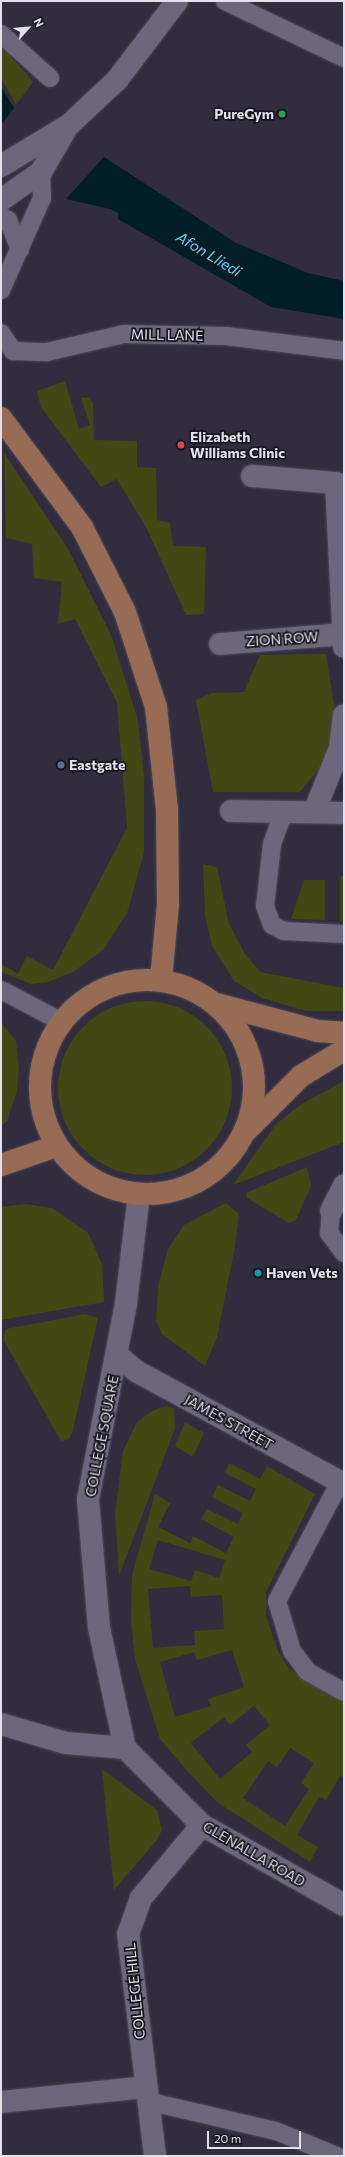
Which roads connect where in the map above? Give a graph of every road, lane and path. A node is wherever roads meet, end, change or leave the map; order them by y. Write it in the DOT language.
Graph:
graph roads {
  1 [pos="177,1"];
  2 [pos="225,1"];
  3 [pos="1,34"];
  4 [pos="344,58"];
  5 [pos="50,78"];
  6 [pos="69,125"];
  7 [pos="2,165"];
  8 [pos="41,172"];
  9 [pos="1,200"];
  10 [pos="1,216"];
  11 [pos="20,250"];
  12 [pos="1,290"];
  13 [pos="1,333"];
  14 [pos="344,351"];
  15 [pos="1,418"];
  16 [pos="252,476"];
  17 [pos="344,641"];
  18 [pos="220,644"];
  19 [pos="344,715"];
  20 [pos="231,811"];
  21 [pos="284,812"];
  22 [pos="314,812"];
  23 [pos="344,813"];
  24 [pos="344,934"];
  25 [pos="161,979"];
  26 [pos="1,990"];
  27 [pos="216,1004"];
  28 [pos="60,1021"];
  29 [pos="344,1033"];
  30 [pos="344,1050"];
  31 [pos="244,1134"];
  32 [pos="56,1146"];
  33 [pos="1,1165"];
  34 [pos="344,1185"];
  35 [pos="139,1194"];
  36 [pos="331,1211"];
  37 [pos="344,1252"];
  38 [pos="117,1355"];
  39 [pos="342,1483"];
  40 [pos="344,1692"];
  41 [pos="1,1724"];
  42 [pos="125,1748"];
  43 [pos="202,1825"];
  44 [pos="344,1906"];
  45 [pos="146,2094"];
  46 [pos="1,2102"];
  47 [pos="155,2156"];
  48 [pos="337,2156"];
  1 -- 6 [label="street"];
  2 -- 4 [label="lane"];
  3 -- 5 [label="lane"];
  6 -- 7 [label="street"];
  6 -- 8 [label="street"];
  8 -- 9 [label="street"];
  8 -- 11 [label="lane"];
  10 -- 11 [label="lane"];
  11 -- 12 [label="lane"];
  13 -- 14 [label="lane, MILL LANE"];
  15 -- 25 [label="main road"];
  16 -- 17 [label="street, ZION ROW"];
  17 -- 18 [label="street, ZION ROW"];
  19 -- 22 [label="street"];
  20 -- 21 [label="street"];
  21 -- 22 [label="street"];
  21 -- 24 [label="lane"];
  22 -- 23 [label="street"];
  25 -- 27 [label="main road"];
  25 -- 28 [label="main road"];
  26 -- 28 [label="lane"];
  27 -- 29 [label="main road"];
  27 -- 31 [label="main road"];
  28 -- 32 [label="main road"];
  30 -- 31 [label="main road"];
  31 -- 35 [label="main road"];
  32 -- 33 [label="main road"];
  32 -- 35 [label="main road"];
  34 -- 36 [label="street"];
  35 -- 38 [label="street, COLLEGE SQUARE"];
  36 -- 37 [label="lane"];
  38 -- 39 [label="street, JAMES STREET"];
  38 -- 42 [label="street, COLLEGE SQUARE"];
  39 -- 40 [label="lane"];
  41 -- 42 [label="street"];
  42 -- 43 [label="street, GLENALLA ROAD"];
  43 -- 44 [label="street, GLENALLA ROAD"];
  43 -- 45 [label="street, COLLEGE HILL"];
  45 -- 46 [label="street"];
  45 -- 47 [label="street, COLLEGE HILL"];
  45 -- 48 [label="lane"];
}
